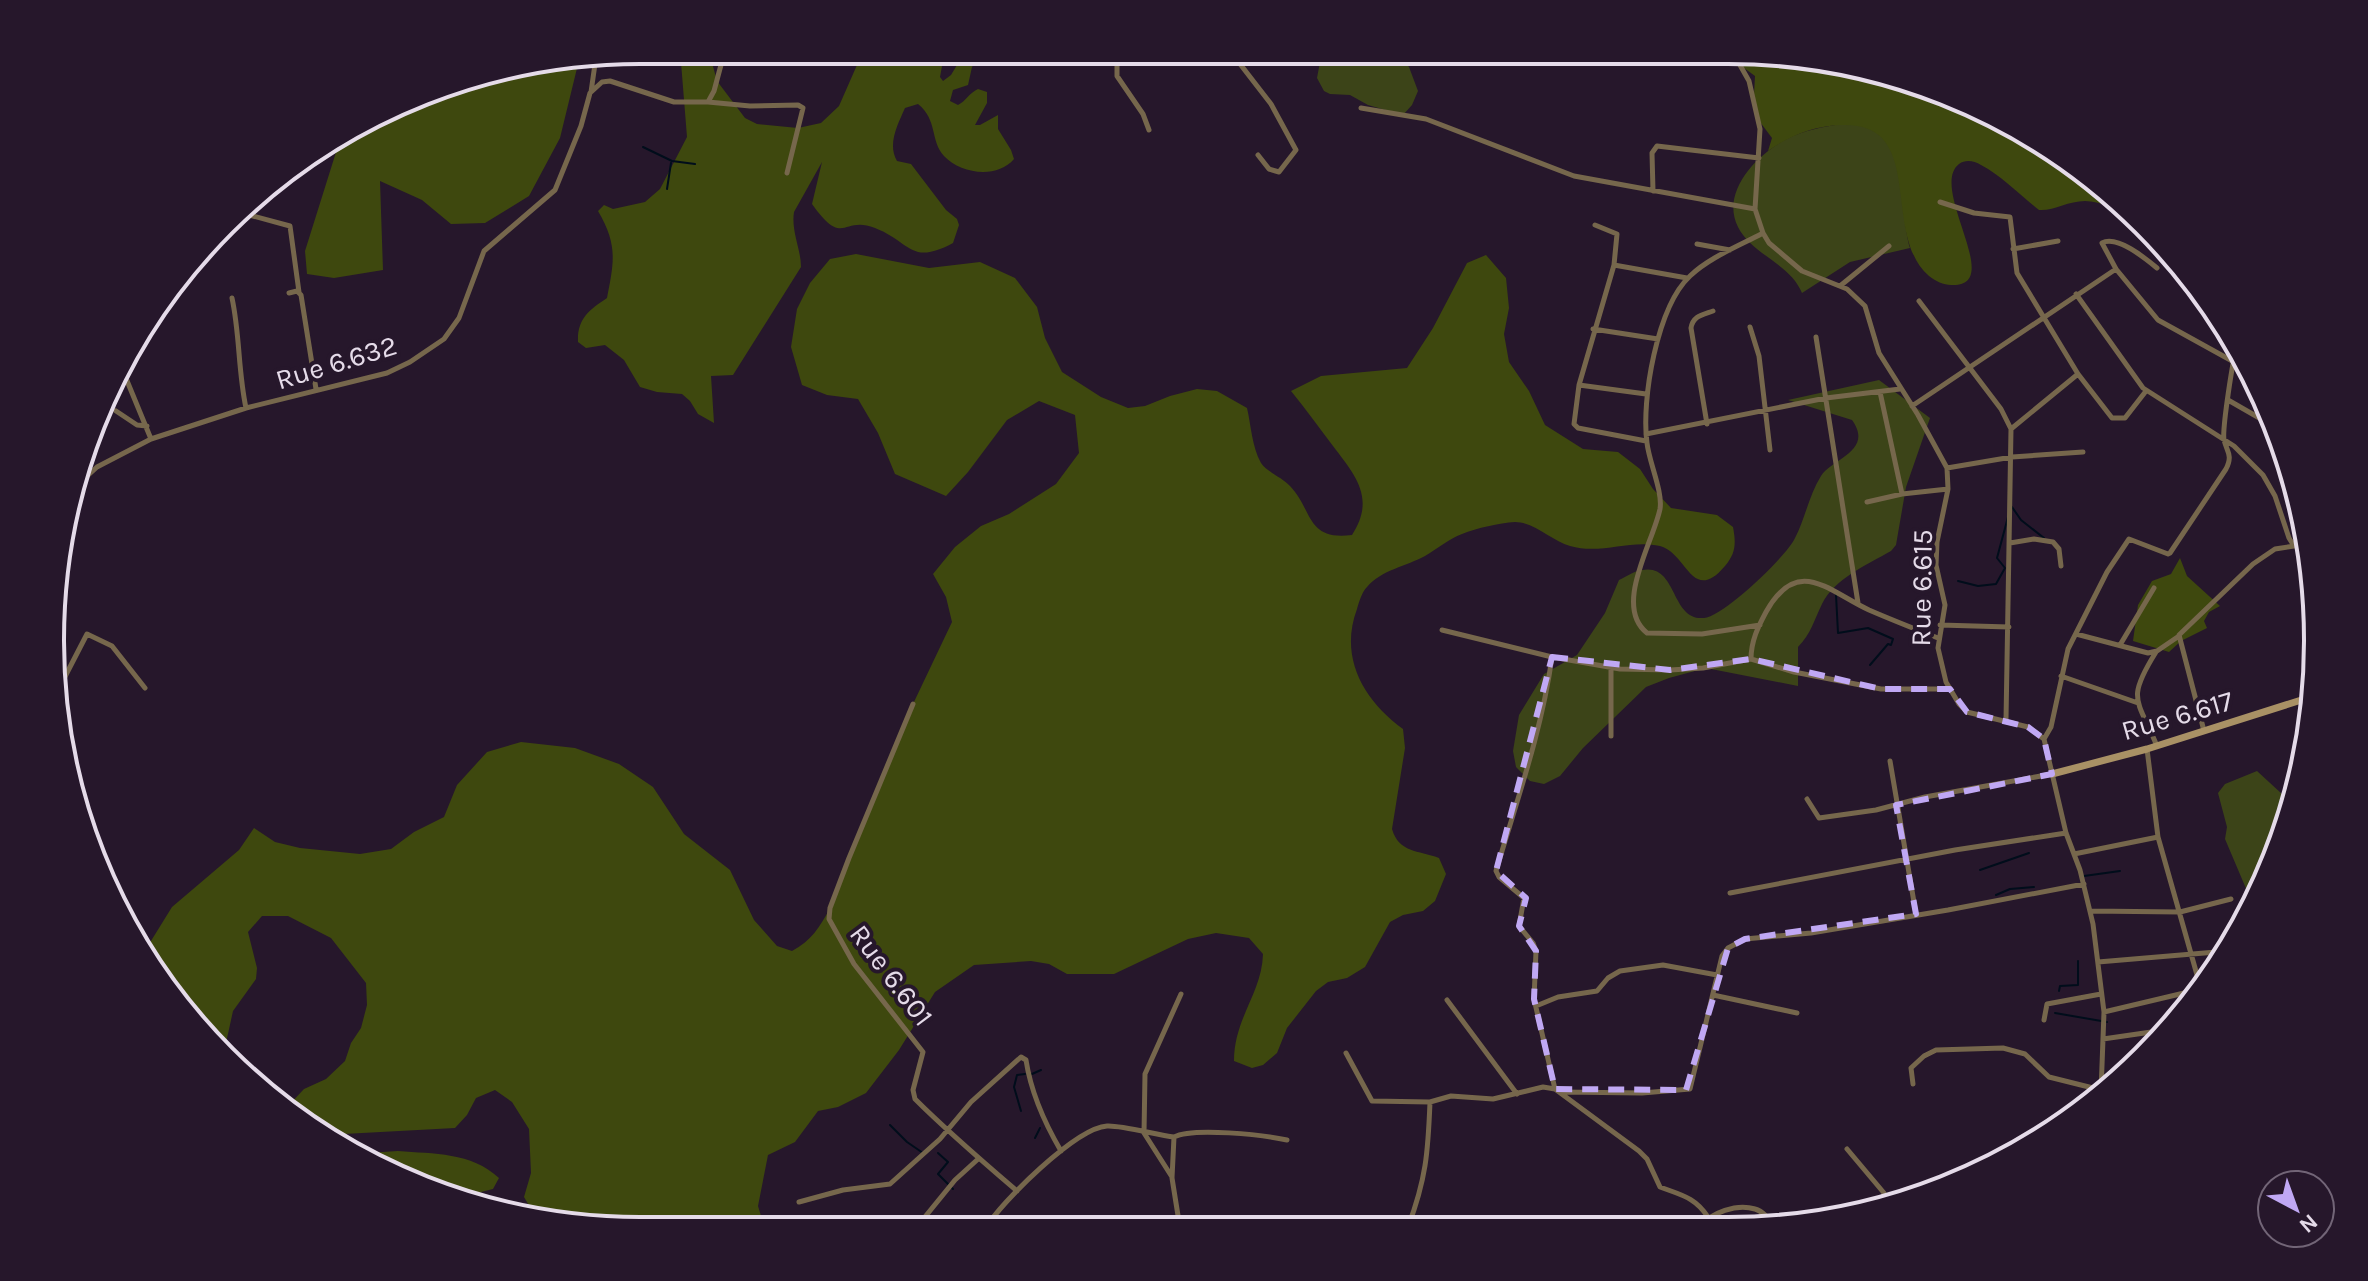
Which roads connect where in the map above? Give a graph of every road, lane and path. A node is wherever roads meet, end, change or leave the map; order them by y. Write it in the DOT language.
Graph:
graph roads {
  1 [pos="721,64"];
  2 [pos="1117,64"];
  3 [pos="1240,64"];
  4 [pos="1740,64"];
  5 [pos="595,66"];
  6 [pos="590,93"];
  7 [pos="708,102"];
  8 [pos="1361,108"];
  9 [pos="1149,130"];
  10 [pos="1258,155"];
  11 [pos="1759,158"];
  12 [pos="787,173"];
  13 [pos="1653,191"];
  14 [pos="1940,202"];
  15 [pos="1755,209"];
  16 [pos="251,215"];
  17 [pos="1595,225"];
  18 [pos="1763,233"];
  19 [pos="2058,241"];
  20 [pos="1697,244"];
  21 [pos="1889,246"];
  22 [pos="2013,249"];
  23 [pos="1731,251"];
  24 [pos="1614,265"];
  25 [pos="2157,268"];
  26 [pos="2116,269"];
  27 [pos="1687,278"];
  28 [pos="1840,286"];
  29 [pos="299,292"];
  30 [pos="289,293"];
  31 [pos="2076,294"];
  32 [pos="232,298"];
  33 [pos="1919,301"];
  34 [pos="1713,311"];
  35 [pos="2042,318"];
  36 [pos="1750,327"];
  37 [pos="1593,329"];
  38 [pos="1816,337"];
  39 [pos="1658,339"];
  40 [pos="2232,361"];
  41 [pos="2234,364"];
  42 [pos="1969,367"];
  43 [pos="2078,374"];
  44 [pos="127,379"];
  45 [pos="1579,385"];
  46 [pos="316,389"];
  47 [pos="1900,389"];
  48 [pos="2146,391"];
  49 [pos="1880,392"];
  50 [pos="1646,394"];
  51 [pos="1826,398"];
  52 [pos="2228,400"];
  53 [pos="1912,406"];
  54 [pos="246,408"];
  55 [pos="1766,410"];
  56 [pos="116,411"];
  57 [pos="2259,418"];
  58 [pos="1707,424"];
  59 [pos="147,426"];
  60 [pos="2011,429"];
  61 [pos="1646,434"];
  62 [pos="151,439"];
  63 [pos="2224,440"];
  64 [pos="1646,441"];
  65 [pos="1770,450"];
  66 [pos="2083,452"];
  67 [pos="2012,457"];
  68 [pos="1947,468"];
  69 [pos="89,475"];
  70 [pos="1948,489"];
  71 [pos="1902,494"];
  72 [pos="1867,502"];
  73 [pos="2010,543"];
  74 [pos="2295,543"];
  75 [pos="2296,546"];
  76 [pos="2061,566"];
  77 [pos="2154,588"];
  78 [pos="1858,603"];
  79 [pos="1760,625"];
  80 [pos="1940,625"];
  81 [pos="2009,627"];
  82 [pos="1442,630"];
  83 [pos="2076,634"];
  84 [pos="2179,635"];
  85 [pos="1938,638"];
  86 [pos="2120,645"];
  87 [pos="2157,651"];
  88 [pos="1552,657"];
  89 [pos="1751,659"];
  90 [pos="1611,668"];
  91 [pos="2061,676"];
  92 [pos="65,677"];
  93 [pos="145,688"];
  94 [pos="1950,689"];
  95 [pos="2301,700"];
  96 [pos="2138,703"];
  97 [pos="913,704"];
  98 [pos="2006,720"];
  99 [pos="2204,731"];
  100 [pos="1611,736"];
  101 [pos="2044,739"];
  102 [pos="2157,746"];
  103 [pos="2147,749"];
  104 [pos="1890,761"];
  105 [pos="2052,774"];
  106 [pos="1807,799"];
  107 [pos="1896,805"];
  108 [pos="2066,833"];
  109 [pos="2158,837"];
  110 [pos="2074,854"];
  111 [pos="1906,860"];
  112 [pos="2084,884"];
  113 [pos="1730,893"];
  114 [pos="2231,899"];
  115 [pos="2090,911"];
  116 [pos="2180,912"];
  117 [pos="1916,914"];
  118 [pos="2212,953"];
  119 [pos="2192,955"];
  120 [pos="2098,962"];
  121 [pos="2197,974"];
  122 [pos="1717,975"];
  123 [pos="2183,993"];
  124 [pos="1181,994"];
  125 [pos="2101,994"];
  126 [pos="1713,995"];
  127 [pos="1447,1000"];
  128 [pos="1536,1006"];
  129 [pos="2104,1012"];
  130 [pos="1797,1013"];
  131 [pos="2044,1020"];
  132 [pos="2150,1032"];
  133 [pos="2103,1039"];
  134 [pos="1346,1053"];
  135 [pos="2101,1079"];
  136 [pos="1913,1084"];
  137 [pos="2090,1088"];
  138 [pos="1555,1089"];
  139 [pos="1562,1092"];
  140 [pos="1517,1094"];
  141 [pos="1430,1102"];
  142 [pos="947,1130"];
  143 [pos="1144,1133"];
  144 [pos="1174,1137"];
  145 [pos="1287,1140"];
  146 [pos="1847,1149"];
  147 [pos="1061,1151"];
  148 [pos="977,1160"];
  149 [pos="1172,1178"];
  150 [pos="1017,1191"];
  151 [pos="1884,1195"];
  152 [pos="799,1202"];
  153 [pos="1763,1216"];
  154 [pos="931,1217"];
  155 [pos="995,1217"];
  156 [pos="1178,1217"];
  157 [pos="1411,1217"];
  158 [pos="1708,1217"];
  1 -- 7 [label="street"];
  2 -- 9 [label="street"];
  3 -- 10 [label="street"];
  4 -- 11 [label="street"];
  5 -- 6 [label="street, Rue 6.632"];
  6 -- 7 [label="street"];
  6 -- 46 [label="street, Rue 6.632"];
  7 -- 12 [label="street"];
  8 -- 13 [label="street"];
  11 -- 13 [label="street"];
  11 -- 15 [label="street"];
  13 -- 15 [label="street"];
  14 -- 22 [label="street"];
  15 -- 18 [label="street"];
  16 -- 29 [label="street"];
  17 -- 24 [label="street"];
  18 -- 23 [label="street"];
  18 -- 28 [label="street, Rue 6.615"];
  19 -- 22 [label="street"];
  20 -- 23 [label="street"];
  21 -- 28 [label="street"];
  22 -- 35 [label="street"];
  23 -- 27 [label="street"];
  24 -- 27 [label="street"];
  24 -- 37 [label="street"];
  25 -- 26 [label="street"];
  26 -- 31 [label="street"];
  26 -- 40 [label="street"];
  27 -- 39 [label="street"];
  28 -- 47 [label="street, Rue 6.615"];
  29 -- 30 [label="street"];
  29 -- 46 [label="street"];
  31 -- 35 [label="street"];
  31 -- 48 [label="street"];
  32 -- 54 [label="street"];
  33 -- 42 [label="street"];
  34 -- 58 [label="street"];
  35 -- 42 [label="street"];
  35 -- 43 [label="street"];
  36 -- 55 [label="street"];
  37 -- 39 [label="street"];
  37 -- 45 [label="street"];
  38 -- 51 [label="street"];
  39 -- 50 [label="street"];
  41 -- 52 [label="street"];
  42 -- 53 [label="street"];
  42 -- 60 [label="street"];
  43 -- 48 [label="street"];
  43 -- 60 [label="street"];
  44 -- 59 [label="street"];
  45 -- 50 [label="street"];
  45 -- 64 [label="street"];
  46 -- 54 [label="street, Rue 6.632"];
  47 -- 49 [label="street"];
  47 -- 53 [label="street, Rue 6.615"];
  48 -- 63 [label="street"];
  49 -- 51 [label="street"];
  49 -- 71 [label="street"];
  50 -- 61 [label="street"];
  51 -- 55 [label="street"];
  51 -- 78 [label="street"];
  52 -- 57 [label="street"];
  52 -- 63 [label="street"];
  53 -- 68 [label="street, Rue 6.615"];
  54 -- 62 [label="street, Rue 6.632"];
  55 -- 58 [label="street"];
  55 -- 65 [label="street"];
  56 -- 59 [label="street"];
  58 -- 61 [label="street"];
  59 -- 62 [label="street"];
  60 -- 67 [label="street"];
  61 -- 64 [label="street"];
  62 -- 69 [label="street, Rue 6.632"];
  63 -- 74 [label="street"];
  63 -- 83 [label="street"];
  64 -- 79 [label="street"];
  66 -- 67 [label="street"];
  67 -- 68 [label="street"];
  67 -- 73 [label="street"];
  68 -- 70 [label="street, Rue 6.615"];
  70 -- 71 [label="street"];
  70 -- 80 [label="street, Rue 6.615"];
  71 -- 72 [label="street"];
  73 -- 76 [label="street"];
  73 -- 81 [label="street"];
  75 -- 84 [label="street"];
  77 -- 86 [label="street"];
  78 -- 79 [label="street"];
  78 -- 85 [label="street"];
  79 -- 89 [label="street"];
  80 -- 81 [label="street"];
  80 -- 85 [label="street, Rue 6.615"];
  81 -- 98 [label="street"];
  82 -- 88 [label="street"];
  83 -- 86 [label="street"];
  83 -- 91 [label="street"];
  84 -- 87 [label="street"];
  84 -- 99 [label="street"];
  85 -- 94 [label="street, Rue 6.615"];
  86 -- 87 [label="street"];
  87 -- 96 [label="street"];
  88 -- 90 [label="street"];
  88 -- 128 [label="street"];
  89 -- 90 [label="street"];
  89 -- 94 [label="street"];
  90 -- 100 [label="street"];
  91 -- 96 [label="street"];
  91 -- 101 [label="street"];
  92 -- 93 [label="street"];
  94 -- 98 [label="street"];
  95 -- 99 [label="street, Rue 6.617"];
  96 -- 102 [label="street"];
  97 -- 142 [label="street, Rue 6.601"];
  98 -- 101 [label="street"];
  99 -- 102 [label="street, Rue 6.617"];
  101 -- 105 [label="street"];
  102 -- 103 [label="street, Rue 6.617"];
  103 -- 105 [label="street, Rue 6.617"];
  103 -- 109 [label="street"];
  104 -- 107 [label="street"];
  105 -- 107 [label="street"];
  105 -- 108 [label="street"];
  106 -- 107 [label="street"];
  107 -- 111 [label="street"];
  108 -- 110 [label="street"];
  108 -- 111 [label="street"];
  109 -- 110 [label="street"];
  109 -- 116 [label="street"];
  110 -- 112 [label="street"];
  111 -- 113 [label="street"];
  111 -- 117 [label="street"];
  112 -- 115 [label="street"];
  112 -- 117 [label="street"];
  114 -- 116 [label="street"];
  115 -- 116 [label="street"];
  115 -- 120 [label="street"];
  116 -- 119 [label="street"];
  117 -- 122 [label="street"];
  118 -- 119 [label="street"];
  119 -- 120 [label="street"];
  119 -- 121 [label="street"];
  120 -- 125 [label="street"];
  122 -- 126 [label="street"];
  122 -- 128 [label="street"];
  123 -- 129 [label="street"];
  124 -- 143 [label="street"];
  125 -- 129 [label="street"];
  125 -- 131 [label="street"];
  126 -- 130 [label="street"];
  126 -- 139 [label="street"];
  127 -- 140 [label="street"];
  128 -- 138 [label="street"];
  129 -- 133 [label="street"];
  132 -- 133 [label="street"];
  133 -- 135 [label="street"];
  134 -- 141 [label="street"];
  136 -- 137 [label="street"];
  138 -- 139 [label="street"];
  138 -- 140 [label="street"];
  139 -- 158 [label="street"];
  140 -- 141 [label="street"];
  141 -- 157 [label="street"];
  142 -- 147 [label="street"];
  142 -- 148 [label="street, Rue 6.601"];
  142 -- 152 [label="street"];
  143 -- 144 [label="street"];
  143 -- 147 [label="street"];
  143 -- 149 [label="street"];
  144 -- 145 [label="street"];
  144 -- 149 [label="street"];
  146 -- 151 [label="street"];
  147 -- 150 [label="street"];
  148 -- 150 [label="street, Rue 6.601"];
  148 -- 154 [label="street"];
  149 -- 156 [label="street"];
  150 -- 155 [label="street"];
  153 -- 158 [label="street"];
}
